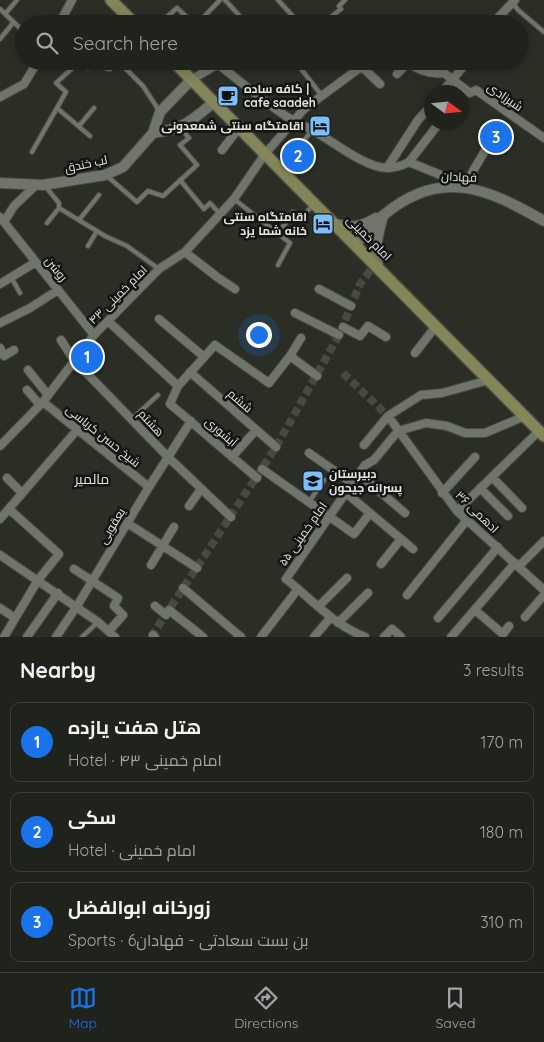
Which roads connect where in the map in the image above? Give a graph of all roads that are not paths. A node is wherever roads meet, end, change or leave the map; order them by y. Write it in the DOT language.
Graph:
graph roads {
  1 [pos="17,0"];
  2 [pos="72,0"];
  3 [pos="111,0"];
  4 [pos="220,0"];
  5 [pos="225,0"];
  6 [pos="278,0"];
  7 [pos="345,0"];
  8 [pos="513,1"];
  9 [pos="0,9"];
  10 [pos="5,14"];
  11 [pos="64,15"];
  12 [pos="126,15"];
  13 [pos="169,15"];
  14 [pos="184,15"];
  15 [pos="206,15"];
  16 [pos="239,15"];
  17 [pos="292,15"];
  18 [pos="333,15"];
  19 [pos="500,15"];
  20 [pos="524,15"];
  21 [pos="529,19"];
  22 [pos="13,22"];
  23 [pos="544,32"];
  24 [pos="0,39"];
  25 [pos="33,70"];
  26 [pos="69,70"];
  27 [pos="128,70"];
  28 [pos="182,70"];
  29 [pos="208,70"];
  30 [pos="226,70"];
  31 [pos="302,70"];
  32 [pos="358,70"];
  33 [pos="365,70"];
  34 [pos="401,70"];
  35 [pos="417,70"];
  36 [pos="460,70"];
  37 [pos="398,74"];
  38 [pos="453,79"];
  39 [pos="191,80"];
  40 [pos="380,84"];
  41 [pos="448,85"];
  42 [pos="322,96"];
  43 [pos="0,97"];
  44 [pos="214,102"];
  45 [pos="57,108"];
  46 [pos="94,108"];
  47 [pos="160,112"];
  48 [pos="424,117"];
  49 [pos="294,122"];
  50 [pos="79,126"];
  51 [pos="180,127"];
  52 [pos="239,128"];
  53 [pos="312,130"];
  54 [pos="434,130"];
  55 [pos="153,133"];
  56 [pos="90,136"];
  57 [pos="543,136"];
  58 [pos="486,149"];
  59 [pos="222,150"];
  60 [pos="32,152"];
  61 [pos="265,154"];
  62 [pos="409,162"];
  63 [pos="387,168"];
  64 [pos="282,170"];
  65 [pos="105,175"];
  66 [pos="180,180"];
  67 [pos="0,183"];
  68 [pos="39,185"];
  69 [pos="445,186"];
  70 [pos="464,188"];
  71 [pos="99,196"];
  72 [pos="234,199"];
  73 [pos="314,203"];
  74 [pos="59,208"];
  75 [pos="220,214"];
  76 [pos="384,214"];
  77 [pos="2,219"];
  78 [pos="79,220"];
  79 [pos="544,221"];
  80 [pos="47,223"];
  81 [pos="336,224"];
  82 [pos="97,232"];
  83 [pos="278,234"];
  84 [pos="356,244"];
  85 [pos="88,246"];
  86 [pos="185,252"];
  87 [pos="36,262"];
  88 [pos="278,265"];
  89 [pos="378,266"];
  90 [pos="159,269"];
  91 [pos="11,277"];
  92 [pos="0,284"];
  93 [pos="235,289"];
  94 [pos="319,289"];
  95 [pos="58,290"];
  96 [pos="20,293"];
  97 [pos="351,306"];
  98 [pos="295,313"];
  99 [pos="159,319"];
  100 [pos="108,321"];
  101 [pos="0,323"];
  102 [pos="436,326"];
  103 [pos="342,327"];
  104 [pos="94,335"];
  105 [pos="339,335"];
  106 [pos="386,337"];
  107 [pos="301,338"];
  108 [pos="61,340"];
  109 [pos="0,348"];
  110 [pos="14,350"];
  111 [pos="415,353"];
  112 [pos="203,356"];
  113 [pos="290,356"];
  114 [pos="74,360"];
  115 [pos="28,370"];
  116 [pos="190,372"];
  117 [pos="317,376"];
  118 [pos="489,380"];
  119 [pos="178,386"];
  120 [pos="27,390"];
  121 [pos="158,395"];
  122 [pos="44,401"];
  123 [pos="388,416"];
  124 [pos="525,416"];
  125 [pos="132,419"];
  126 [pos="191,421"];
  127 [pos="77,430"];
  128 [pos="256,430"];
  129 [pos="398,431"];
  130 [pos="542,433"];
  131 [pos="364,445"];
  132 [pos="0,446"];
  133 [pos="276,447"];
  134 [pos="309,453"];
  135 [pos="168,457"];
  136 [pos="232,457"];
  137 [pos="475,457"];
  138 [pos="262,469"];
  139 [pos="359,474"];
  140 [pos="492,477"];
  141 [pos="7,478"];
  142 [pos="257,478"];
  143 [pos="324,480"];
  144 [pos="352,483"];
  145 [pos="149,487"];
  146 [pos="480,488"];
  147 [pos="201,489"];
  148 [pos="442,492"];
  149 [pos="22,493"];
  150 [pos="346,493"];
  151 [pos="309,502"];
  152 [pos="190,506"];
  153 [pos="522,508"];
  154 [pos="9,509"];
  155 [pos="457,511"];
  156 [pos="370,513"];
  157 [pos="405,513"];
  158 [pos="329,516"];
  159 [pos="508,516"];
  160 [pos="231,517"];
  161 [pos="0,519"];
  162 [pos="467,520"];
  163 [pos="127,523"];
  164 [pos="174,527"];
  165 [pos="402,540"];
  166 [pos="544,541"];
  167 [pos="163,546"];
  168 [pos="498,547"];
  169 [pos="413,549"];
  170 [pos="0,554"];
  171 [pos="380,564"];
  172 [pos="151,565"];
  173 [pos="517,565"];
  174 [pos="74,568"];
  175 [pos="197,568"];
  176 [pos="347,578"];
  177 [pos="38,580"];
  178 [pos="92,581"];
  179 [pos="184,588"];
  180 [pos="298,589"];
  181 [pos="544,590"];
  182 [pos="58,593"];
  183 [pos="368,593"];
  184 [pos="407,594"];
  185 [pos="544,595"];
  186 [pos="77,606"];
  187 [pos="154,606"];
  188 [pos="319,606"];
  189 [pos="0,608"];
  190 [pos="474,610"];
  191 [pos="331,617"];
  192 [pos="525,617"];
  193 [pos="15,618"];
  194 [pos="438,618"];
  195 [pos="98,622"];
  196 [pos="338,623"];
  197 [pos="509,626"];
  198 [pos="109,631"];
  199 [pos="58,634"];
  200 [pos="455,636"];
  201 [pos="4,637"];
  202 [pos="28,637"];
  203 [pos="67,637"];
  204 [pos="82,637"];
  205 [pos="115,637"];
  206 [pos="203,637"];
  207 [pos="241,637"];
  208 [pos="261,637"];
  209 [pos="314,637"];
  210 [pos="365,637"];
  211 [pos="384,637"];
  212 [pos="401,637"];
  1 -- 10 [label="lane"];
  2 -- 11 [label="street"];
  3 -- 12 [label="main road"];
  4 -- 15 [label="lane"];
  5 -- 16 [label="lane"];
  6 -- 17 [label="lane"];
  7 -- 18 [label="lane"];
  8 -- 19 [label="street"];
  8 -- 20 [label="lane"];
  9 -- 10 [label="lane"];
  10 -- 22 [label="lane"];
  13 -- 14 [label="lane"];
  21 -- 23 [label="lane"];
  22 -- 24 [label="lane"];
  25 -- 43 [label="street"];
  26 -- 45 [label="lane"];
  27 -- 47 [label="lane"];
  28 -- 39 [label="main road, امام خمینی"];
  29 -- 39 [label="street"];
  30 -- 49 [label="street"];
  31 -- 42 [label="lane"];
  32 -- 42 [label="street, امام خمینی ۴۳"];
  33 -- 40 [label="street"];
  34 -- 37 [label="street"];
  35 -- 38 [label="street, شیرزادی"];
  36 -- 38 [label="street"];
  38 -- 41 [label="street"];
  38 -- 57 [label="street, شیرزادی"];
  39 -- 44 [label="main road, امام خمینی"];
  39 -- 47 [label="street, لب خندق"];
  42 -- 49 [label="street, امام خمینی ۴۳"];
  44 -- 51 [label="street"];
  44 -- 52 [label="main road, امام خمینی"];
  45 -- 50 [label="lane"];
  45 -- 60 [label="lane"];
  46 -- 50 [label="lane"];
  47 -- 55 [label="street, لب خندق"];
  48 -- 63 [label="street"];
  49 -- 53 [label="street"];
  49 -- 61 [label="street, امام خمینی ۴۳"];
  50 -- 56 [label="lane"];
  51 -- 55 [label="street"];
  51 -- 66 [label="lane"];
  52 -- 59 [label="street"];
  52 -- 61 [label="main road, امام خمینی"];
  53 -- 63 [label="street"];
  53 -- 64 [label="lane"];
  54 -- 62 [label="street"];
  55 -- 65 [label="street, لب خندق"];
  58 -- 70 [label="street"];
  61 -- 64 [label="main road, امام خمینی"];
  61 -- 72 [label="street, امام خمینی ۴۳"];
  62 -- 63 [label="street"];
  62 -- 69 [label="street"];
  64 -- 73 [label="main road, امام خمینی"];
  65 -- 66 [label="lane"];
  65 -- 68 [label="street, لب خندق"];
  66 -- 75 [label="lane"];
  67 -- 68 [label="street, لب خندق"];
  68 -- 74 [label="lane"];
  68 -- 77 [label="street"];
  69 -- 70 [label="street, فهادان"];
  69 -- 76 [label="street, فهادان"];
  70 -- 79 [label="street, فهادان"];
  71 -- 78 [label="lane"];
  72 -- 75 [label="street, امام خمینی ۴۳"];
  72 -- 83 [label="lane"];
  73 -- 81 [label="main road, امام خمینی"];
  73 -- 83 [label="lane"];
  74 -- 78 [label="lane"];
  74 -- 80 [label="lane"];
  75 -- 86 [label="street, امام خمینی ۴۳"];
  76 -- 81 [label="street"];
  76 -- 84 [label="street, فهادان"];
  76 -- 89 [label="street"];
  77 -- 87 [label="street, روشن"];
  78 -- 82 [label="lane"];
  81 -- 84 [label="main road, امام خمینی"];
  82 -- 85 [label="lane"];
  82 -- 90 [label="lane"];
  83 -- 88 [label="lane"];
  84 -- 89 [label="main road, امام خمینی"];
  86 -- 90 [label="street, امام خمینی ۴۳"];
  86 -- 93 [label="street"];
  87 -- 91 [label="street"];
  87 -- 95 [label="street, روشن"];
  89 -- 102 [label="main road, امام خمینی"];
  90 -- 100 [label="street, امام خمینی ۴۳"];
  91 -- 92 [label="street"];
  91 -- 96 [label="lane"];
  94 -- 97 [label="street"];
  95 -- 101 [label="street"];
  95 -- 104 [label="street, روشن"];
  98 -- 105 [label="street"];
  99 -- 112 [label="street"];
  100 -- 104 [label="street, امام خمینی ۴۳"];
  100 -- 119 [label="street"];
  102 -- 111 [label="street"];
  102 -- 118 [label="main road, امام خمینی"];
  103 -- 106 [label="street"];
  104 -- 114 [label="street, امام خمینی ۴۳"];
  107 -- 113 [label="street"];
  108 -- 114 [label="street, هشتم"];
  109 -- 110 [label="street"];
  112 -- 113 [label="street"];
  112 -- 116 [label="street"];
  113 -- 117 [label="street"];
  114 -- 122 [label="street, امام خمینی ۴۳"];
  114 -- 125 [label="street, هشتم"];
  115 -- 122 [label="street"];
  116 -- 119 [label="street"];
  116 -- 128 [label="street, ششم"];
  118 -- 123 [label="street"];
  118 -- 124 [label="main road, امام خمینی"];
  119 -- 126 [label="street, آبشوری"];
  120 -- 122 [label="street"];
  121 -- 125 [label="lane"];
  122 -- 127 [label="street, شیخ حسن کرباسی"];
  122 -- 132 [label="street, امام خمینی ۴۳"];
  123 -- 129 [label="street, ادهمی ۳۶"];
  123 -- 131 [label="street"];
  124 -- 129 [label="street"];
  124 -- 130 [label="main road, امام خمینی"];
  125 -- 135 [label="street, هشتم"];
  126 -- 135 [label="street, یعقوبی"];
  126 -- 136 [label="street, آبشوری"];
  127 -- 145 [label="street, شیخ حسن کرباسی"];
  127 -- 149 [label="street"];
  128 -- 133 [label="street, ششم"];
  128 -- 136 [label="street"];
  129 -- 139 [label="street, امام خمینی ۵۵"];
  129 -- 148 [label="street, ادهمی ۳۶"];
  130 -- 140 [label="street"];
  134 -- 144 [label="street"];
  135 -- 145 [label="street, یعقوبی"];
  135 -- 147 [label="street, هشتم"];
  136 -- 142 [label="street, آبشوری"];
  137 -- 148 [label="street"];
  138 -- 151 [label="street"];
  139 -- 144 [label="street, امام خمینی ۵۵"];
  139 -- 157 [label="street"];
  140 -- 146 [label="street"];
  140 -- 153 [label="street"];
  141 -- 149 [label="street"];
  143 -- 151 [label="lane"];
  144 -- 150 [label="street, امام خمینی ۵۵"];
  145 -- 163 [label="street, یعقوبی"];
  146 -- 155 [label="street"];
  146 -- 159 [label="street"];
  147 -- 152 [label="street"];
  147 -- 160 [label="street, هشتم"];
  148 -- 155 [label="street, ادهمی ۳۶"];
  149 -- 154 [label="street"];
  150 -- 156 [label="street"];
  150 -- 158 [label="street, امام خمینی ۵۵"];
  151 -- 158 [label="street"];
  154 -- 161 [label="street"];
  154 -- 177 [label="street"];
  155 -- 162 [label="street, ادهمی ۳۶"];
  156 -- 158 [label="street"];
  156 -- 165 [label="street"];
  158 -- 180 [label="street, امام خمینی ۵۵"];
  162 -- 168 [label="street, ادهمی ۳۶"];
  162 -- 184 [label="street"];
  163 -- 167 [label="street"];
  163 -- 178 [label="street, یعقوبی"];
  164 -- 167 [label="street"];
  165 -- 169 [label="street"];
  165 -- 171 [label="street"];
  166 -- 173 [label="street"];
  167 -- 172 [label="street"];
  167 -- 175 [label="street"];
  168 -- 173 [label="street, ادهمی ۳۶"];
  168 -- 194 [label="street"];
  170 -- 177 [label="street"];
  173 -- 181 [label="street, ادهمی ۳۶"];
  173 -- 190 [label="street"];
  174 -- 178 [label="street"];
  176 -- 188 [label="street"];
  177 -- 182 [label="street"];
  177 -- 193 [label="street"];
  178 -- 186 [label="street, یعقوبی"];
  178 -- 198 [label="street"];
  179 -- 207 [label="street"];
  180 -- 188 [label="street"];
  180 -- 208 [label="street"];
  182 -- 186 [label="street"];
  182 -- 202 [label="street"];
  183 -- 196 [label="street"];
  185 -- 192 [label="street"];
  186 -- 195 [label="street"];
  186 -- 199 [label="street, یعقوبی"];
  187 -- 206 [label="street"];
  188 -- 191 [label="street"];
  189 -- 193 [label="street"];
  190 -- 197 [label="street"];
  190 -- 200 [label="street"];
  191 -- 196 [label="street"];
  191 -- 209 [label="street"];
  193 -- 201 [label="street"];
  195 -- 198 [label="street"];
  195 -- 204 [label="lane"];
  196 -- 210 [label="street"];
  198 -- 205 [label="street"];
  199 -- 203 [label="street"];
  211 -- 212 [label="street"];
}
